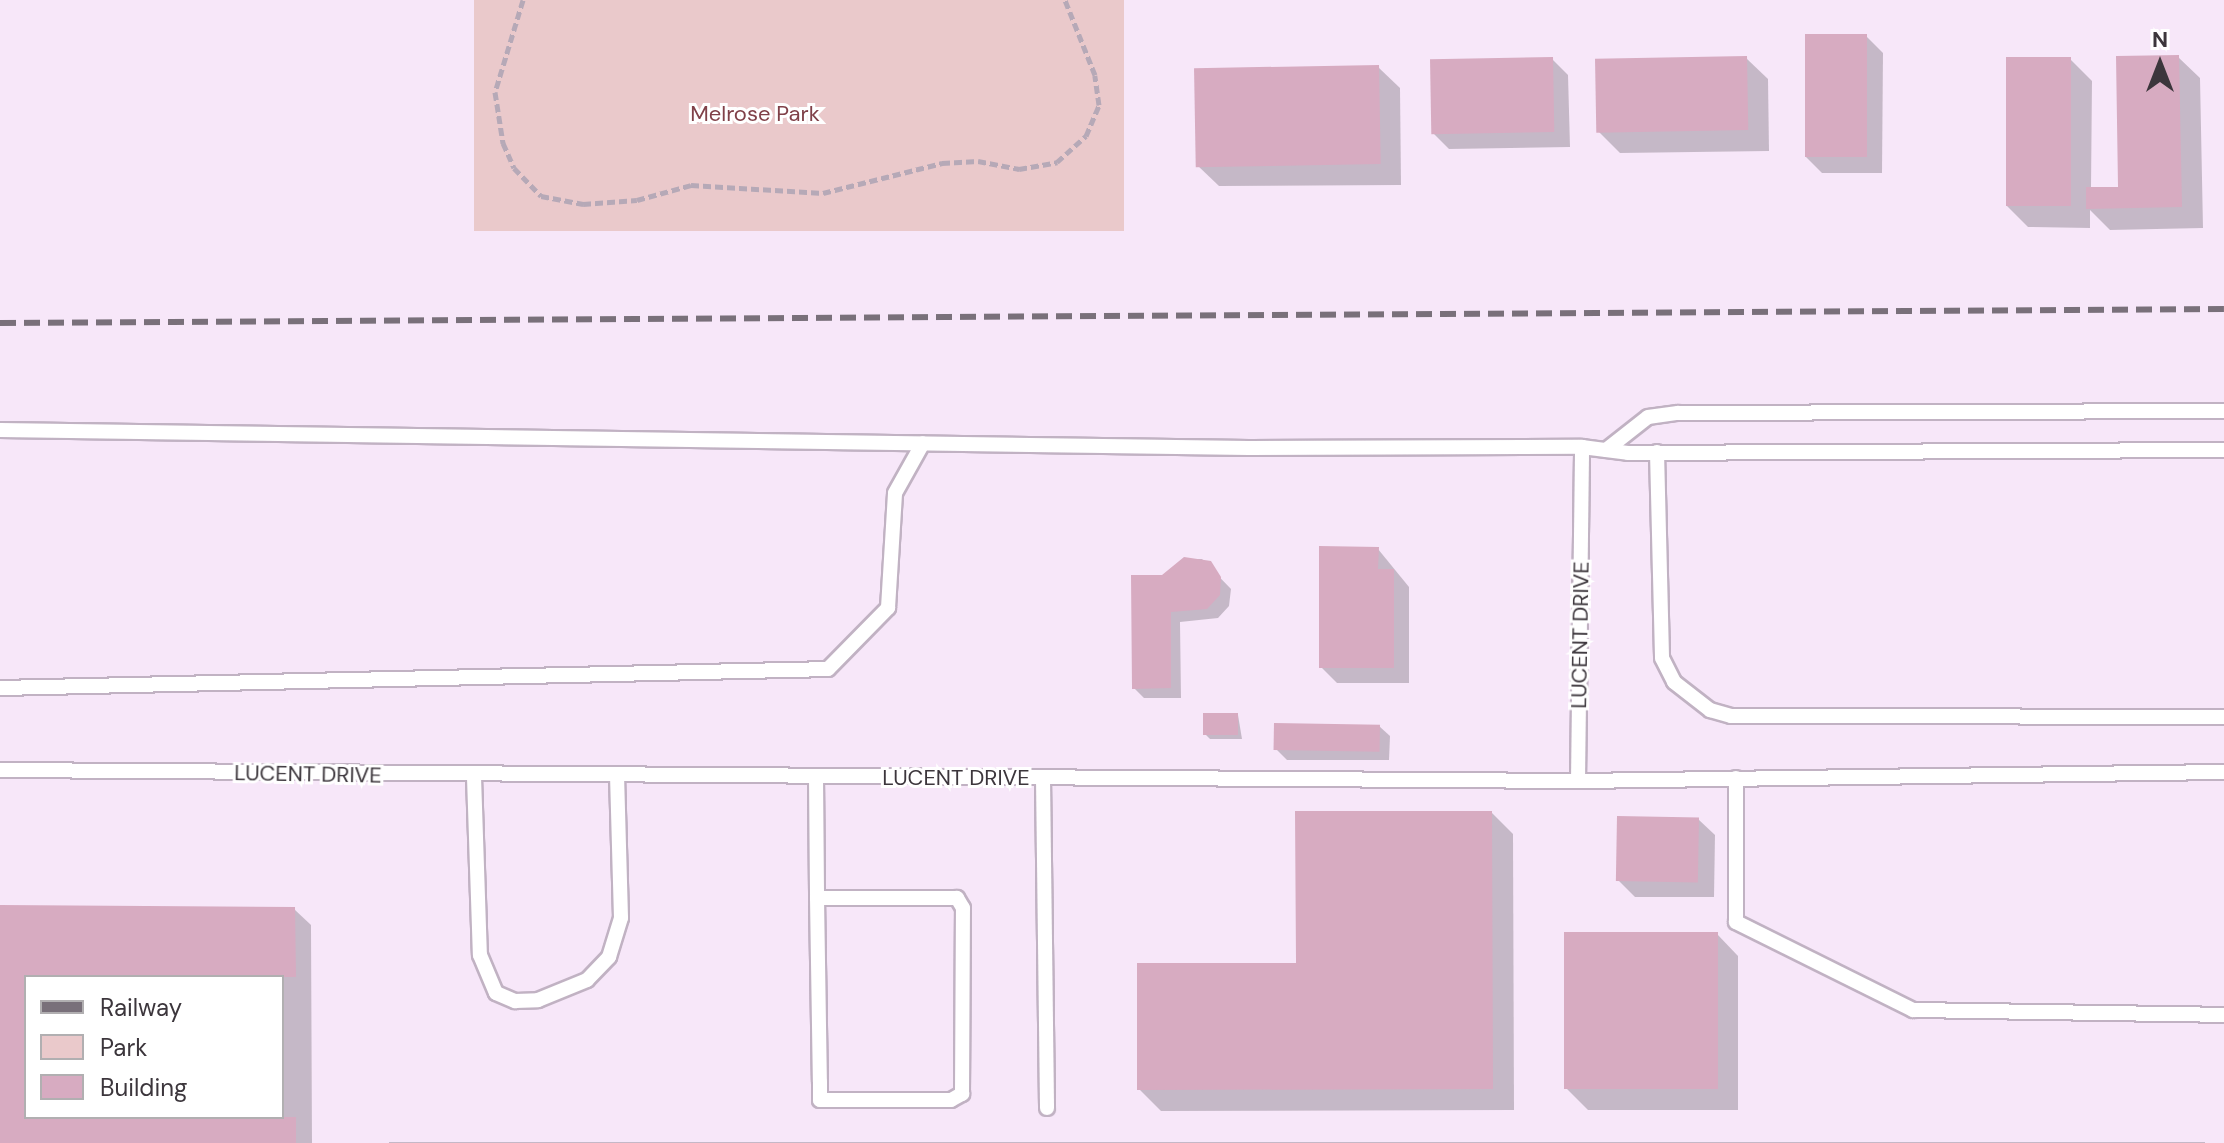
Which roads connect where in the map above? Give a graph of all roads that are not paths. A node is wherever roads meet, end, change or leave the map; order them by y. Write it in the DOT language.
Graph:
graph roads {
  1 [pos="2224,411"];
  2 [pos="0,430"];
  3 [pos="923,443"];
  4 [pos="1582,447"];
  5 [pos="1606,450"];
  6 [pos="2224,450"];
  7 [pos="1657,452"];
  8 [pos="0,688"];
  9 [pos="2224,717"];
  10 [pos="0,770"];
  11 [pos="2224,772"];
  12 [pos="474,777"];
  13 [pos="617,777"];
  14 [pos="816,777"];
  15 [pos="1043,778"];
  16 [pos="1736,778"];
  17 [pos="1578,781"];
  18 [pos="817,898"];
  19 [pos="2224,1015"];
  20 [pos="1047,1108"];
  1 -- 5 [label="lane"];
  2 -- 3 [label="lane"];
  3 -- 4 [label="lane"];
  3 -- 8 [label="lane"];
  4 -- 5 [label="lane"];
  4 -- 17 [label="lane, LUCENT DRIVE"];
  5 -- 7 [label="lane"];
  6 -- 7 [label="lane"];
  7 -- 9 [label="lane"];
  10 -- 12 [label="lane, LUCENT DRIVE"];
  11 -- 16 [label="lane"];
  12 -- 13 [label="lane, LUCENT DRIVE"];
  12 -- 13 [label="lane"];
  13 -- 14 [label="lane, LUCENT DRIVE"];
  14 -- 15 [label="lane, LUCENT DRIVE"];
  14 -- 18 [label="lane"];
  15 -- 17 [label="lane, LUCENT DRIVE"];
  15 -- 20 [label="lane"];
  16 -- 17 [label="lane"];
  16 -- 19 [label="lane"];
  18 -- 18 [label="lane"];
}
